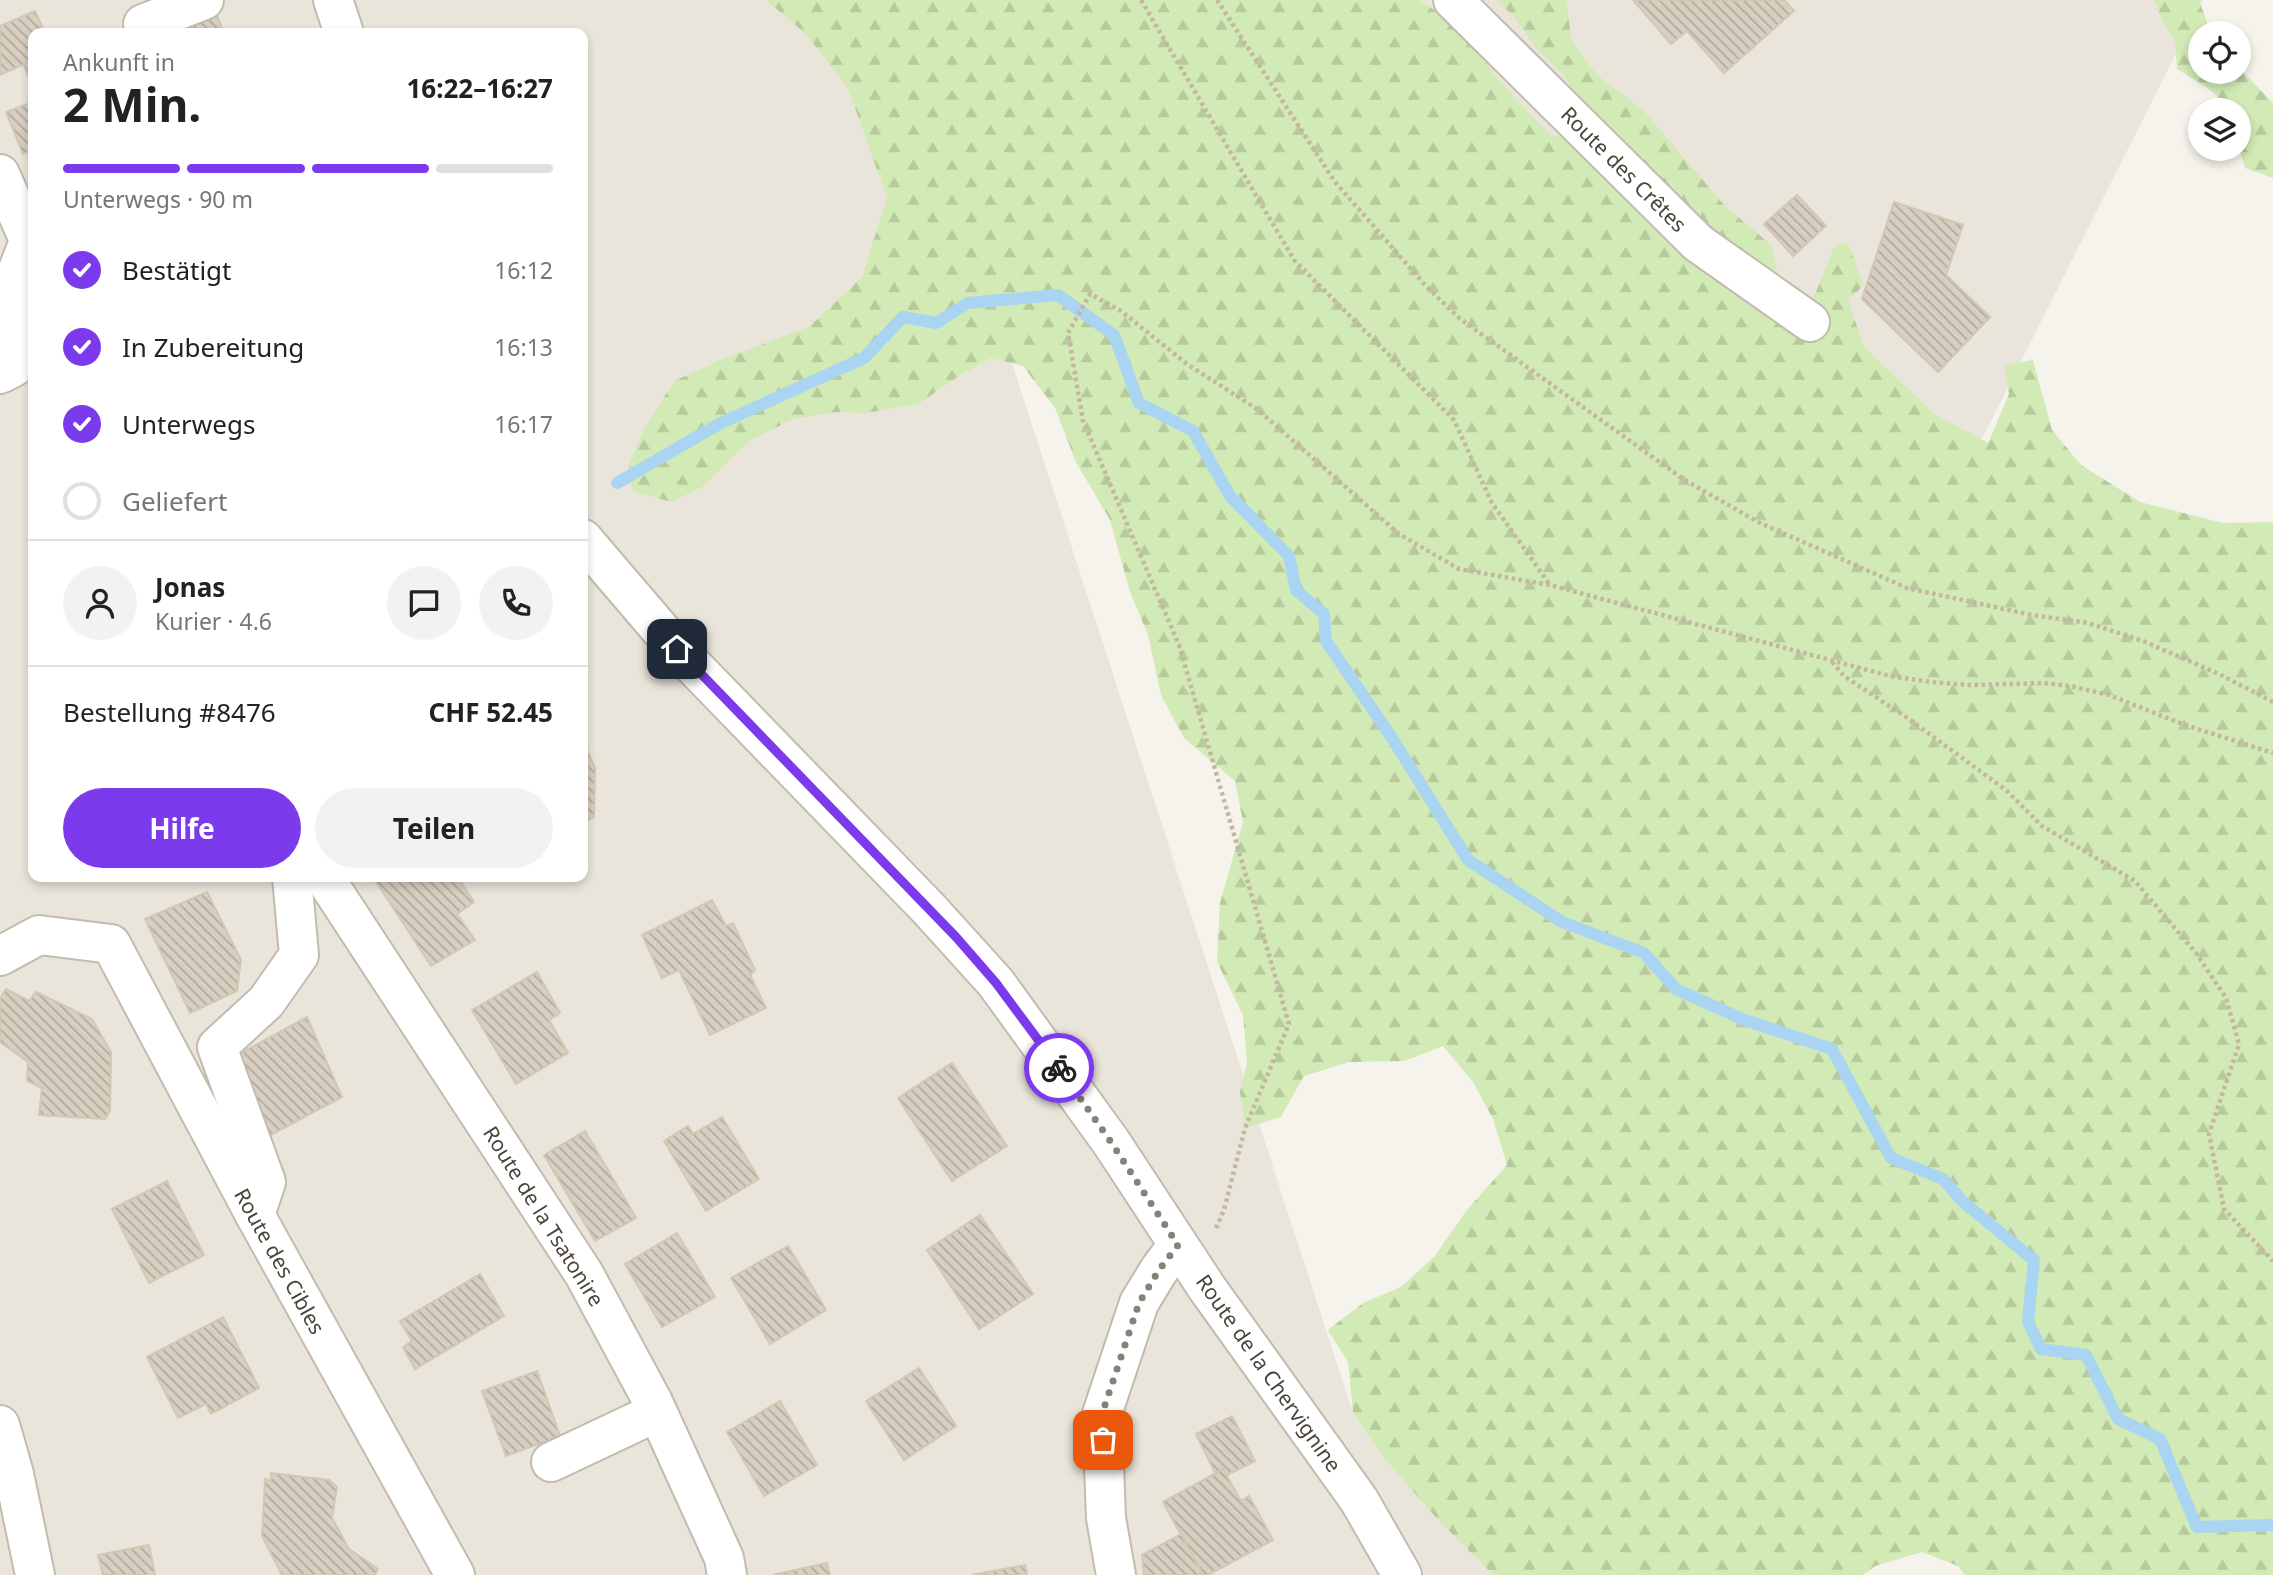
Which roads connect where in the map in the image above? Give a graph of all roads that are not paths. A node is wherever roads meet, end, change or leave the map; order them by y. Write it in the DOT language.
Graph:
graph roads {
  1 [pos="204,0"];
  2 [pos="333,0"];
  3 [pos="1453,0"];
  4 [pos="144,24"];
  5 [pos="342,28"];
  6 [pos="0,174"];
  7 [pos="28,238"];
  8 [pos="28,251"];
  9 [pos="1810,322"];
  10 [pos="0,374"];
  11 [pos="588,546"];
  12 [pos="292,882"];
  13 [pos="327,882"];
  14 [pos="0,956"];
  15 [pos="255,1215"];
  16 [pos="1178,1245"];
  17 [pos="657,1412"];
  18 [pos="0,1425"];
  19 [pos="551,1462"];
  20 [pos="35,1575"];
  21 [pos="454,1575"];
  22 [pos="727,1575"];
  23 [pos="1116,1575"];
  24 [pos="1402,1575"];
  1 -- 4 [label="street"];
  2 -- 5 [label="street"];
  3 -- 9 [label="street, Route des Crêtes"];
  6 -- 7 [label="street"];
  8 -- 10 [label="street"];
  11 -- 16 [label="street, Route de la Chervignine"];
  12 -- 15 [label="street"];
  13 -- 17 [label="street, Route de la Tsatonire"];
  14 -- 15 [label="street, Route des Cibles"];
  15 -- 21 [label="street, Route des Cibles"];
  16 -- 23 [label="street"];
  16 -- 24 [label="street, Route de la Chervignine"];
  17 -- 19 [label="street"];
  17 -- 22 [label="street, Route de la Tsatonire"];
  18 -- 20 [label="street"];
}
